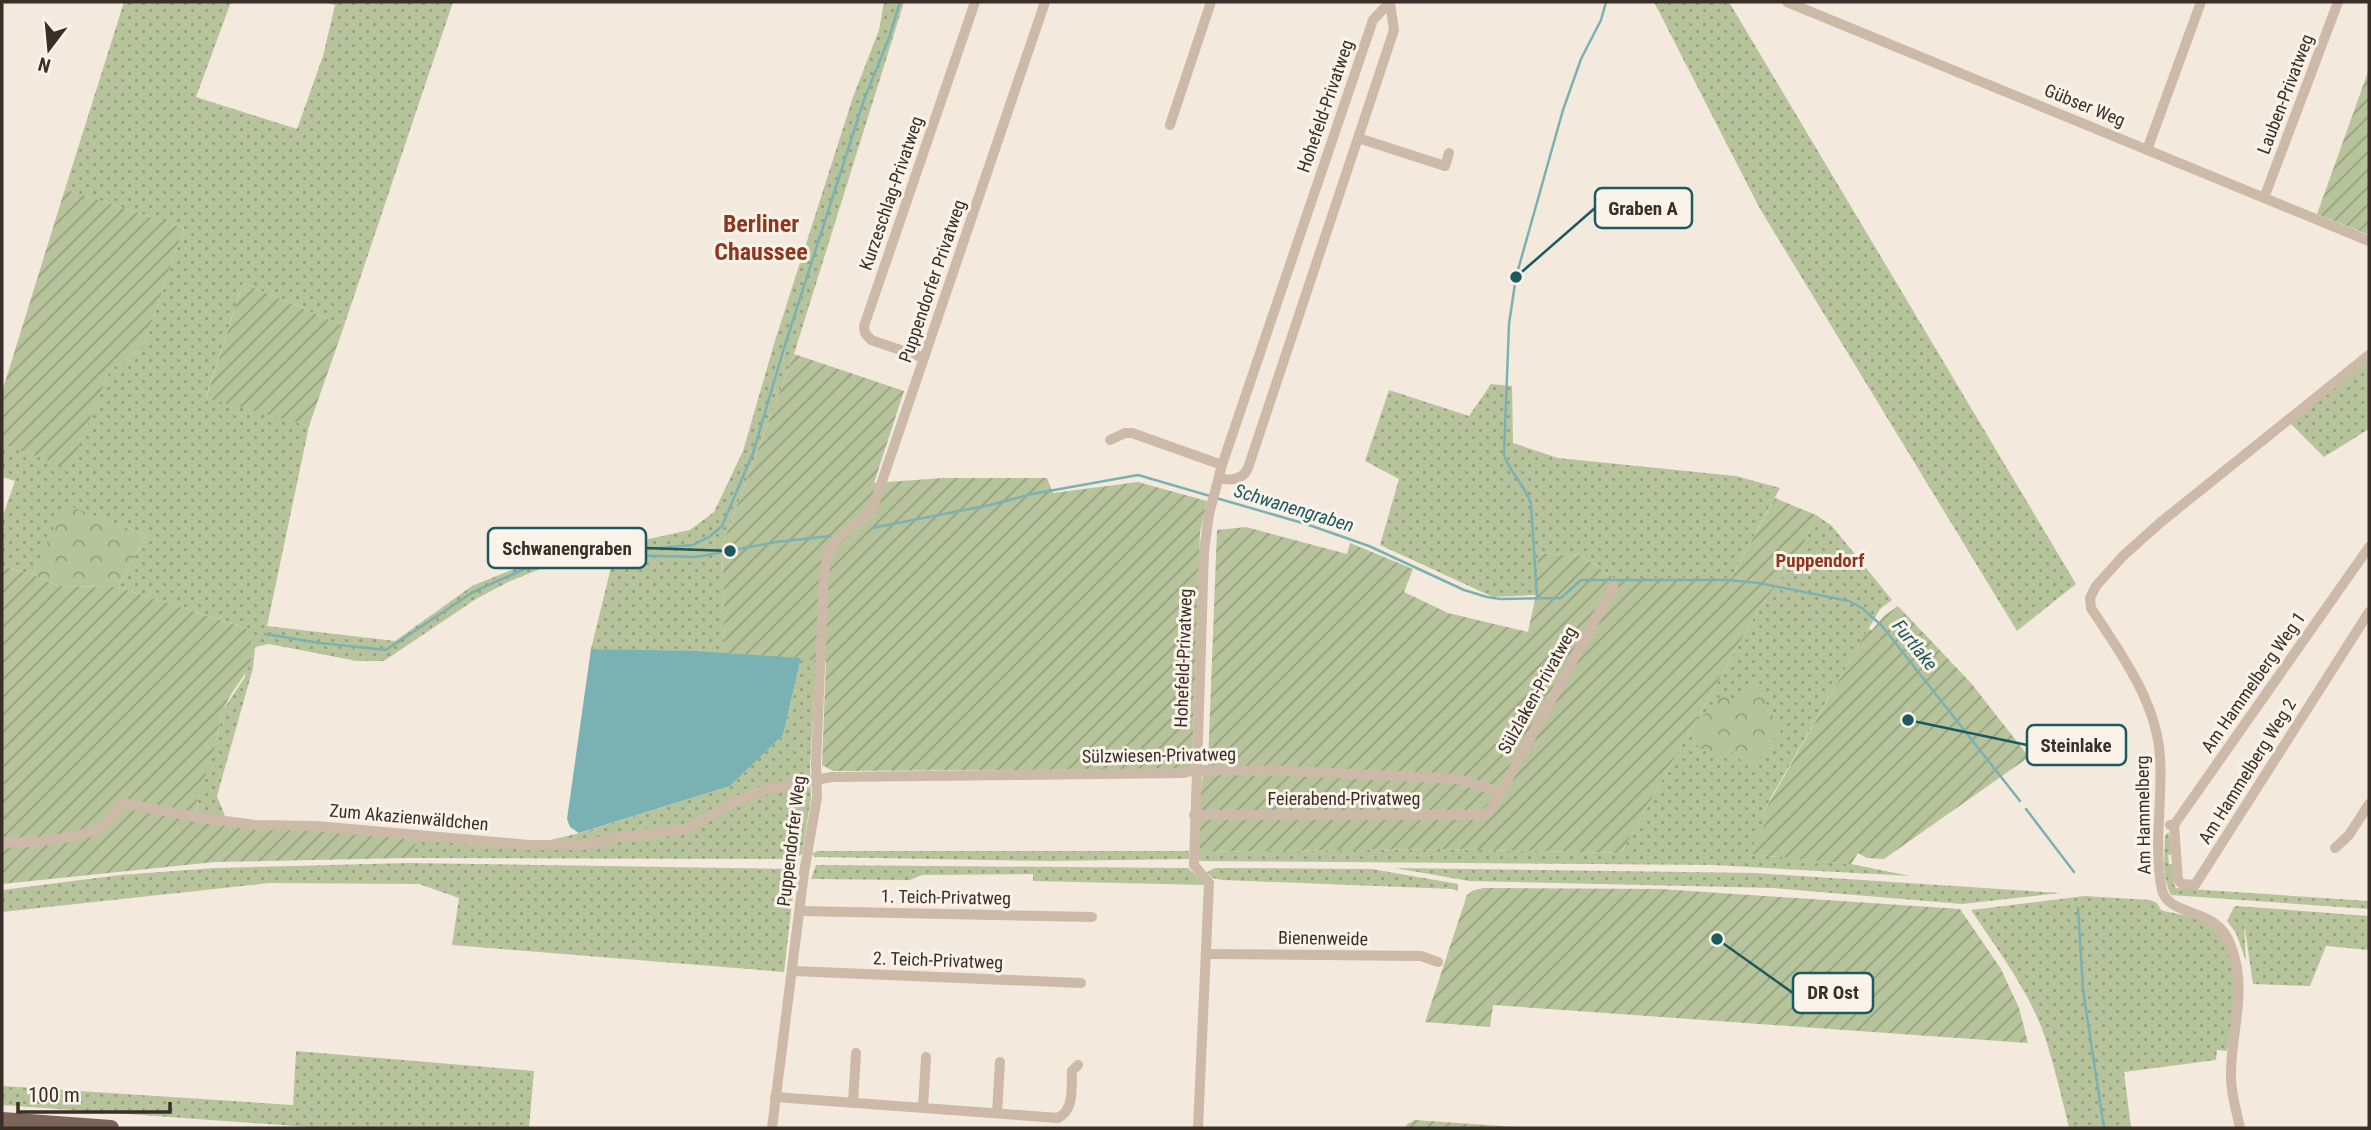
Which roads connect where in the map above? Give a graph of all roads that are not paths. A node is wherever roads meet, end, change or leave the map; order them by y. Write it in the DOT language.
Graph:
graph roads {
  1 [pos="975,2"];
  2 [pos="1045,2"];
  3 [pos="1212,2"];
  4 [pos="1390,2"];
  5 [pos="1787,2"];
  6 [pos="2201,2"];
  7 [pos="2338,2"];
  8 [pos="1170,125"];
  9 [pos="1358,138"];
  10 [pos="2147,150"];
  11 [pos="1449,153"];
  12 [pos="2264,198"];
  13 [pos="2369,241"];
  14 [pos="2369,355"];
  15 [pos="924,358"];
  16 [pos="1110,440"];
  17 [pos="1222,465"];
  18 [pos="1217,483"];
  19 [pos="2369,547"];
  20 [pos="827,556"];
  21 [pos="1613,587"];
  22 [pos="2369,612"];
  23 [pos="1196,770"];
  24 [pos="817,780"];
  25 [pos="1500,792"];
  26 [pos="2369,804"];
  27 [pos="1491,809"];
  28 [pos="1194,815"];
  29 [pos="2160,824"];
  30 [pos="2174,825"];
  31 [pos="2,842"];
  32 [pos="2336,848"];
  33 [pos="800,911"];
  34 [pos="1092,917"];
  35 [pos="1207,954"];
  36 [pos="1438,962"];
  37 [pos="793,971"];
  38 [pos="1081,983"];
  39 [pos="856,1053"];
  40 [pos="926,1058"];
  41 [pos="1000,1062"];
  42 [pos="1078,1065"];
  43 [pos="775,1097"];
  44 [pos="853,1102"];
  45 [pos="923,1107"];
  46 [pos="997,1113"];
  47 [pos="2,1120"];
  48 [pos="111,1128"];
  49 [pos="772,1128"];
  50 [pos="1198,1128"];
  51 [pos="2240,1128"];
  1 -- 15 [label="street, Kurzeschlag-Privatweg"];
  2 -- 15 [label="street, Puppendorfer Privatweg"];
  3 -- 8 [label="street"];
  4 -- 9 [label="street, Hohefeld-Privatweg"];
  4 -- 17 [label="street, Hohefeld-Privatweg"];
  5 -- 10 [label="street, Gübser Weg"];
  6 -- 10 [label="street"];
  7 -- 12 [label="street, Lauben-Privatweg"];
  9 -- 11 [label="street"];
  9 -- 18 [label="street, Hohefeld-Privatweg"];
  10 -- 12 [label="street, Gübser Weg"];
  12 -- 13 [label="street, Gübser Weg"];
  14 -- 29 [label="street, Am Hammelberg"];
  15 -- 20 [label="street, Puppendorfer Privatweg"];
  16 -- 17 [label="street"];
  17 -- 18 [label="street, Hohefeld-Privatweg"];
  18 -- 23 [label="street, Hohefeld-Privatweg"];
  19 -- 30 [label="street, Am Hammelberg Weg 1"];
  20 -- 24 [label="street, Puppendorfer Weg"];
  21 -- 25 [label="street, Sülzlaken-Privatweg"];
  22 -- 30 [label="street, Am Hammelberg Weg 2"];
  23 -- 24 [label="street, Sülzwiesen-Privatweg"];
  23 -- 25 [label="street, Sülzwiesen-Privatweg"];
  23 -- 28 [label="street, Hohefeld-Privatweg"];
  24 -- 31 [label="street, Zum Akazienwäldchen"];
  24 -- 33 [label="street, Puppendorfer Weg"];
  25 -- 27 [label="street, Sülzlaken-Privatweg"];
  26 -- 32 [label="street"];
  27 -- 28 [label="street, Feierabend-Privatweg"];
  28 -- 35 [label="street, Hohefeld-Privatweg"];
  29 -- 30 [label="street"];
  29 -- 51 [label="street, Am Hammelberg"];
  33 -- 34 [label="street, 1. Teich-Privatweg"];
  33 -- 37 [label="street, Puppendorfer Weg"];
  35 -- 36 [label="street, Bienenweide"];
  35 -- 50 [label="street, Hohefeld-Privatweg"];
  37 -- 38 [label="street, 2. Teich-Privatweg"];
  37 -- 43 [label="street, Puppendorfer Weg"];
  39 -- 44 [label="street"];
  40 -- 45 [label="street"];
  41 -- 46 [label="street"];
  42 -- 46 [label="street"];
  43 -- 44 [label="street"];
  43 -- 49 [label="street, Puppendorfer Weg"];
  44 -- 45 [label="street"];
  45 -- 46 [label="street"];
  47 -- 48 [label="main road"];
}
